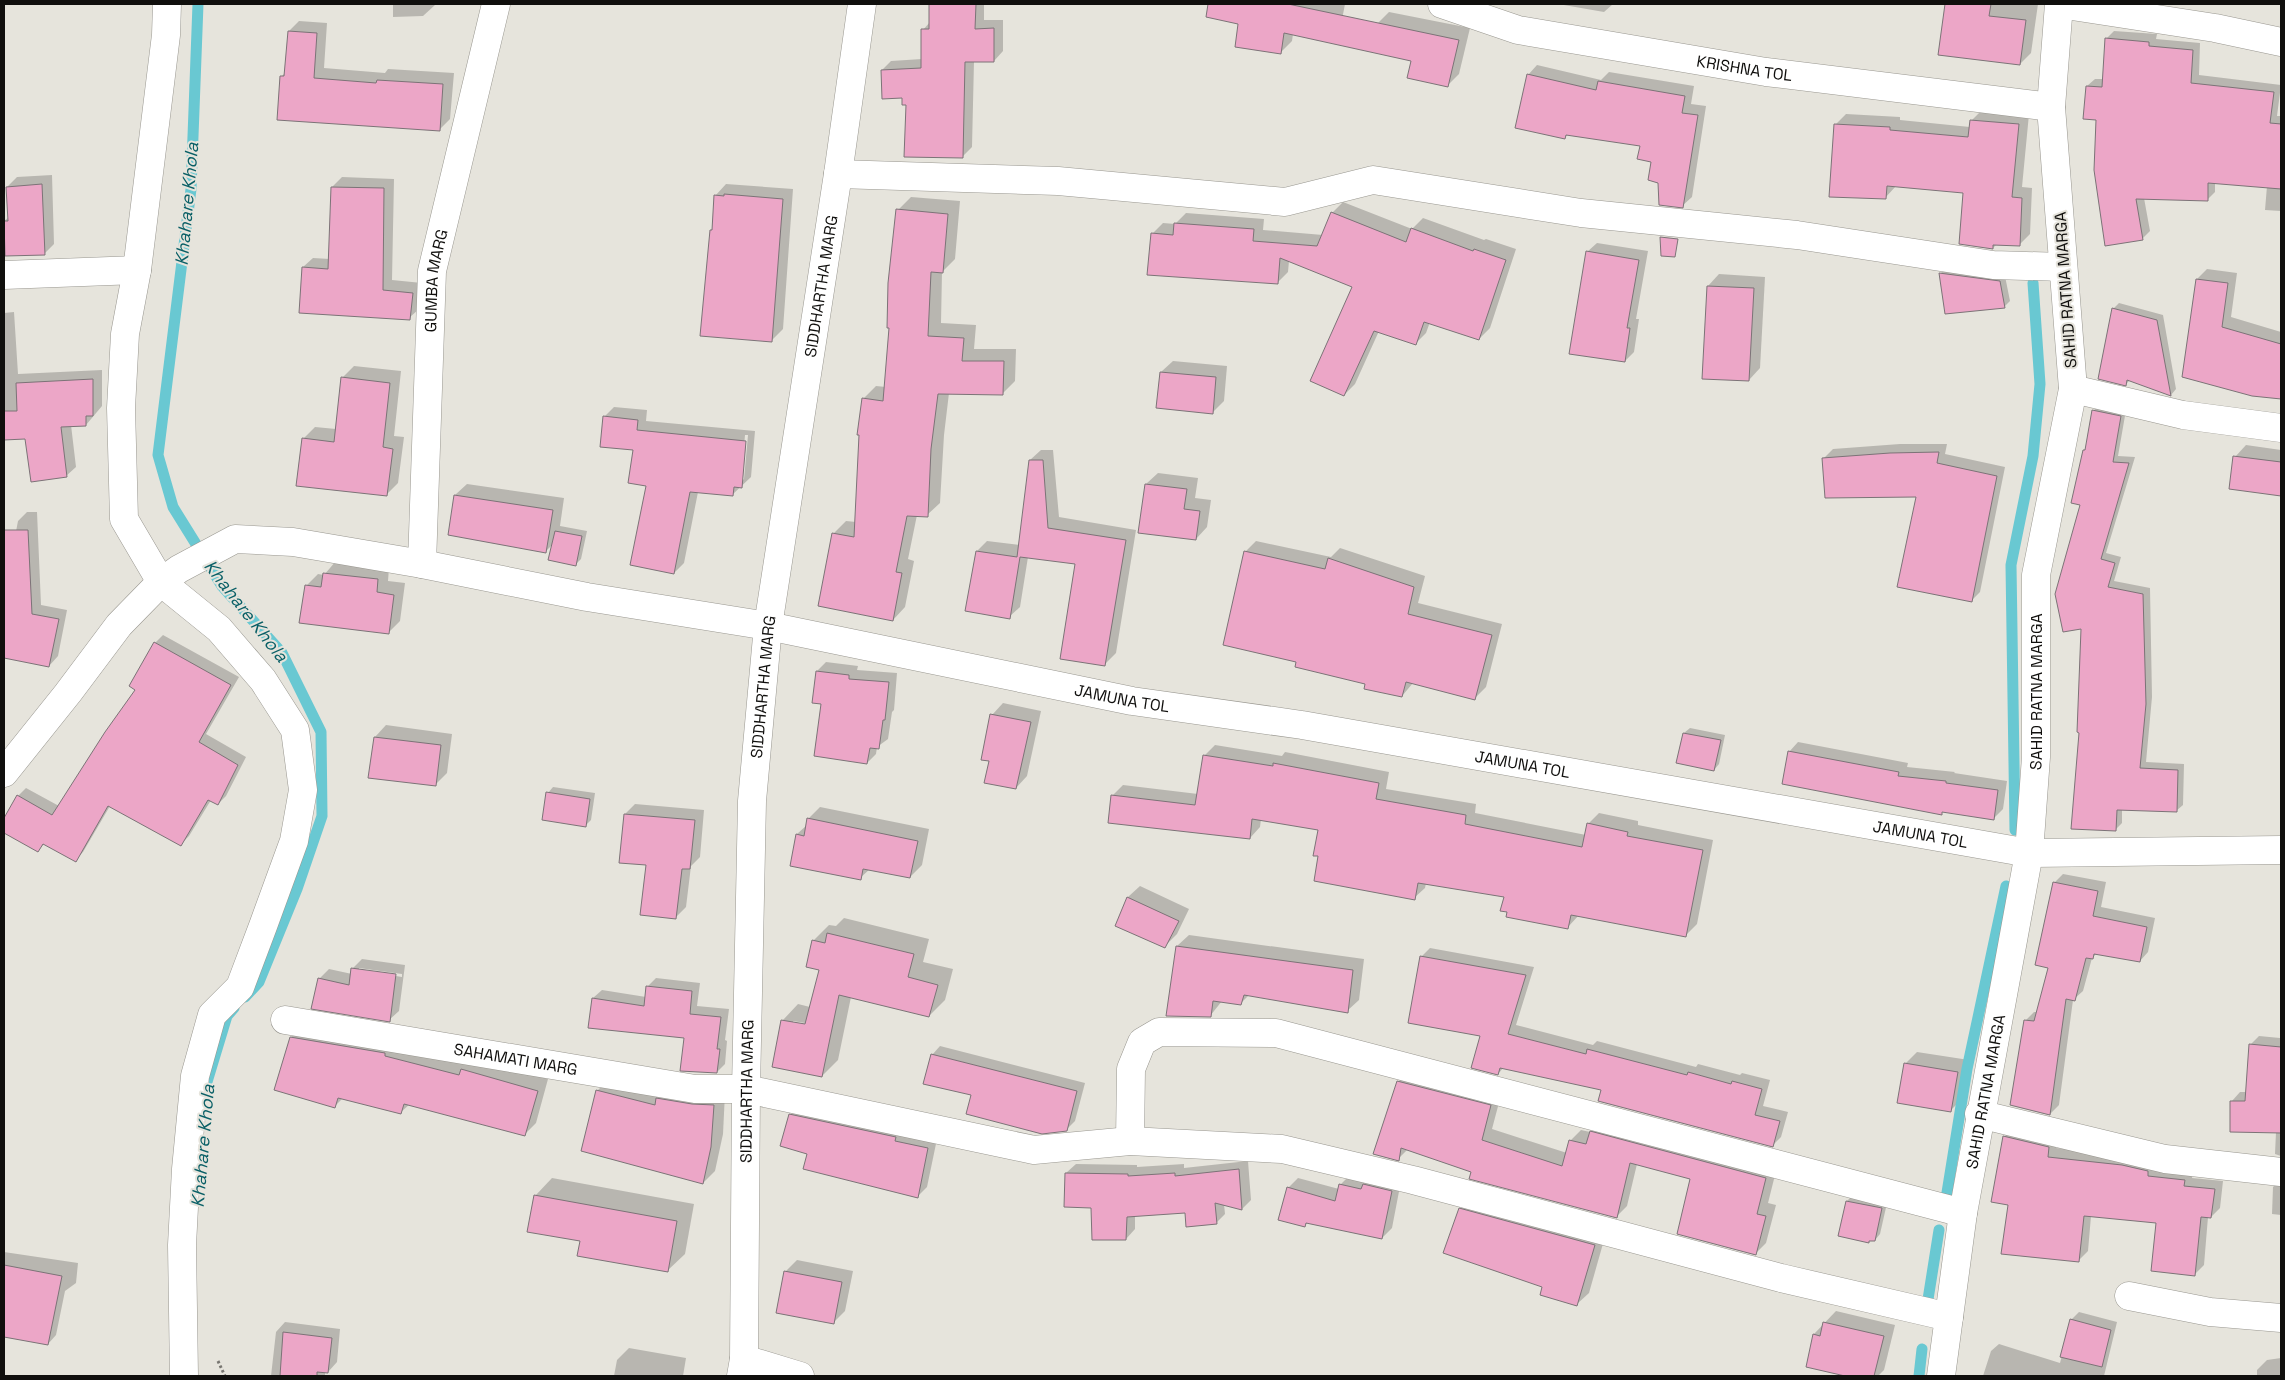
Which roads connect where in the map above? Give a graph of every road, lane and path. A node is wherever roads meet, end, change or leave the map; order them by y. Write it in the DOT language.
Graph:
graph roads {
  1 [pos="167,4"];
  2 [pos="496,4"];
  3 [pos="862,4"];
  4 [pos="1442,4"];
  5 [pos="2060,4"];
  6 [pos="2281,42"];
  7 [pos="2051,107"];
  8 [pos="838,174"];
  9 [pos="2062,267"];
  10 [pos="137,270"];
  11 [pos="4,275"];
  12 [pos="2073,389"];
  13 [pos="2281,428"];
  14 [pos="422,564"];
  15 [pos="170,575"];
  16 [pos="768,626"];
  17 [pos="4,773"];
  18 [pos="2281,850"];
  19 [pos="2029,853"];
  20 [pos="285,1020"];
  21 [pos="746,1088"];
  22 [pos="1980,1114"];
  23 [pos="1130,1141"];
  24 [pos="2281,1172"];
  25 [pos="1963,1213"];
  26 [pos="2129,1296"];
  27 [pos="1949,1317"];
  28 [pos="2281,1318"];
  29 [pos="743,1368"];
  30 [pos="184,1376"];
  31 [pos="800,1376"];
  32 [pos="1941,1376"];
  1 -- 10 [label="street"];
  2 -- 14 [label="street, GUMBA MARG"];
  3 -- 8 [label="street, SIDDHARTHA MARG"];
  4 -- 7 [label="street, KRISHNA TOL"];
  5 -- 6 [label="street"];
  5 -- 7 [label="street, SAHID RATNA MARGA"];
  7 -- 9 [label="street, SAHID RATNA MARGA"];
  8 -- 9 [label="street"];
  8 -- 16 [label="street, SIDDHARTHA MARG"];
  9 -- 12 [label="street, SAHID RATNA MARGA"];
  10 -- 11 [label="street"];
  10 -- 15 [label="street"];
  12 -- 13 [label="street"];
  12 -- 19 [label="street, SAHID RATNA MARGA"];
  14 -- 15 [label="street, JAMUNA TOL"];
  14 -- 16 [label="street, JAMUNA TOL"];
  15 -- 17 [label="street"];
  15 -- 30 [label="street"];
  16 -- 19 [label="street, JAMUNA TOL"];
  16 -- 21 [label="street, SIDDHARTHA MARG"];
  18 -- 19 [label="street, JAMUNA TOL"];
  19 -- 22 [label="street, SAHID RATNA MARGA"];
  20 -- 21 [label="street, SAHAMATI MARG"];
  21 -- 23 [label="street, SAHAMATI MARG"];
  21 -- 29 [label="street, SIDDHARTHA MARG"];
  22 -- 24 [label="street"];
  22 -- 25 [label="street, SAHID RATNA MARGA"];
  23 -- 25 [label="street"];
  23 -- 27 [label="street, SAHAMATI MARG"];
  25 -- 27 [label="street, SAHID RATNA MARGA"];
  26 -- 28 [label="street"];
  27 -- 32 [label="street, SAHID RATNA MARGA"];
  29 -- 31 [label="street"];
}
